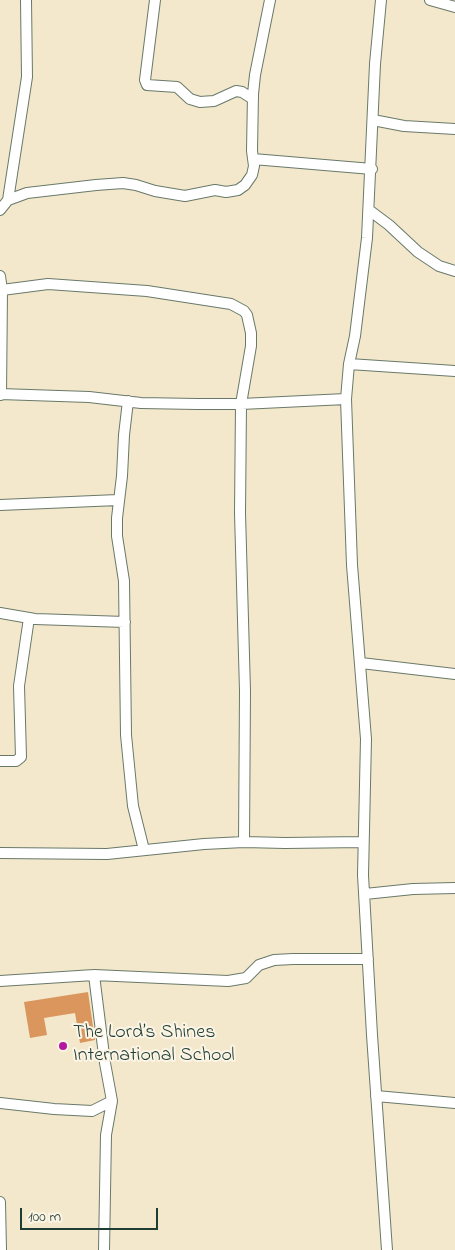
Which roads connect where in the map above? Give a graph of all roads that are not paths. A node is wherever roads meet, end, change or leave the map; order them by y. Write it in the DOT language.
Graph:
graph roads {
  1 [pos="26,0"];
  2 [pos="155,0"];
  3 [pos="270,0"];
  4 [pos="381,0"];
  5 [pos="430,0"];
  6 [pos="455,7"];
  7 [pos="253,99"];
  8 [pos="373,120"];
  9 [pos="455,129"];
  10 [pos="253,159"];
  11 [pos="372,169"];
  12 [pos="8,200"];
  13 [pos="0,210"];
  14 [pos="369,210"];
  15 [pos="455,271"];
  16 [pos="0,276"];
  17 [pos="2,290"];
  18 [pos="349,364"];
  19 [pos="455,370"];
  20 [pos="1,394"];
  21 [pos="346,399"];
  22 [pos="128,401"];
  23 [pos="241,404"];
  24 [pos="118,500"];
  25 [pos="0,505"];
  26 [pos="0,613"];
  27 [pos="29,618"];
  28 [pos="125,622"];
  29 [pos="361,663"];
  30 [pos="455,674"];
  31 [pos="0,761"];
  32 [pos="244,842"];
  33 [pos="363,842"];
  34 [pos="144,850"];
  35 [pos="0,853"];
  36 [pos="455,888"];
  37 [pos="365,894"];
  38 [pos="368,959"];
  39 [pos="94,975"];
  40 [pos="0,980"];
  41 [pos="376,1096"];
  42 [pos="112,1101"];
  43 [pos="0,1103"];
  44 [pos="455,1103"];
  45 [pos="0,1202"];
  46 [pos="1,1250"];
  47 [pos="104,1250"];
  48 [pos="387,1250"];
  1 -- 12 [label="street"];
  2 -- 7 [label="street"];
  3 -- 7 [label="street"];
  4 -- 8 [label="street"];
  5 -- 6 [label="street"];
  7 -- 10 [label="street"];
  8 -- 9 [label="street"];
  8 -- 11 [label="street"];
  10 -- 11 [label="street"];
  10 -- 12 [label="street"];
  11 -- 14 [label="street"];
  12 -- 13 [label="street"];
  14 -- 15 [label="street"];
  14 -- 18 [label="street"];
  16 -- 17 [label="street"];
  17 -- 20 [label="street"];
  17 -- 23 [label="street"];
  18 -- 19 [label="street"];
  18 -- 21 [label="street"];
  20 -- 22 [label="street"];
  21 -- 23 [label="street"];
  21 -- 29 [label="street"];
  22 -- 23 [label="street"];
  22 -- 24 [label="street"];
  23 -- 32 [label="street"];
  24 -- 25 [label="street"];
  24 -- 28 [label="street"];
  26 -- 27 [label="street"];
  27 -- 28 [label="street"];
  27 -- 31 [label="street"];
  28 -- 34 [label="street"];
  29 -- 30 [label="street"];
  29 -- 33 [label="street"];
  32 -- 33 [label="street"];
  32 -- 34 [label="street"];
  33 -- 37 [label="street"];
  34 -- 35 [label="street"];
  36 -- 37 [label="street"];
  37 -- 38 [label="street"];
  38 -- 39 [label="street"];
  38 -- 41 [label="street"];
  39 -- 40 [label="street"];
  39 -- 42 [label="street"];
  41 -- 44 [label="street"];
  41 -- 48 [label="street"];
  42 -- 43 [label="street"];
  42 -- 47 [label="street"];
  45 -- 46 [label="street"];
}
